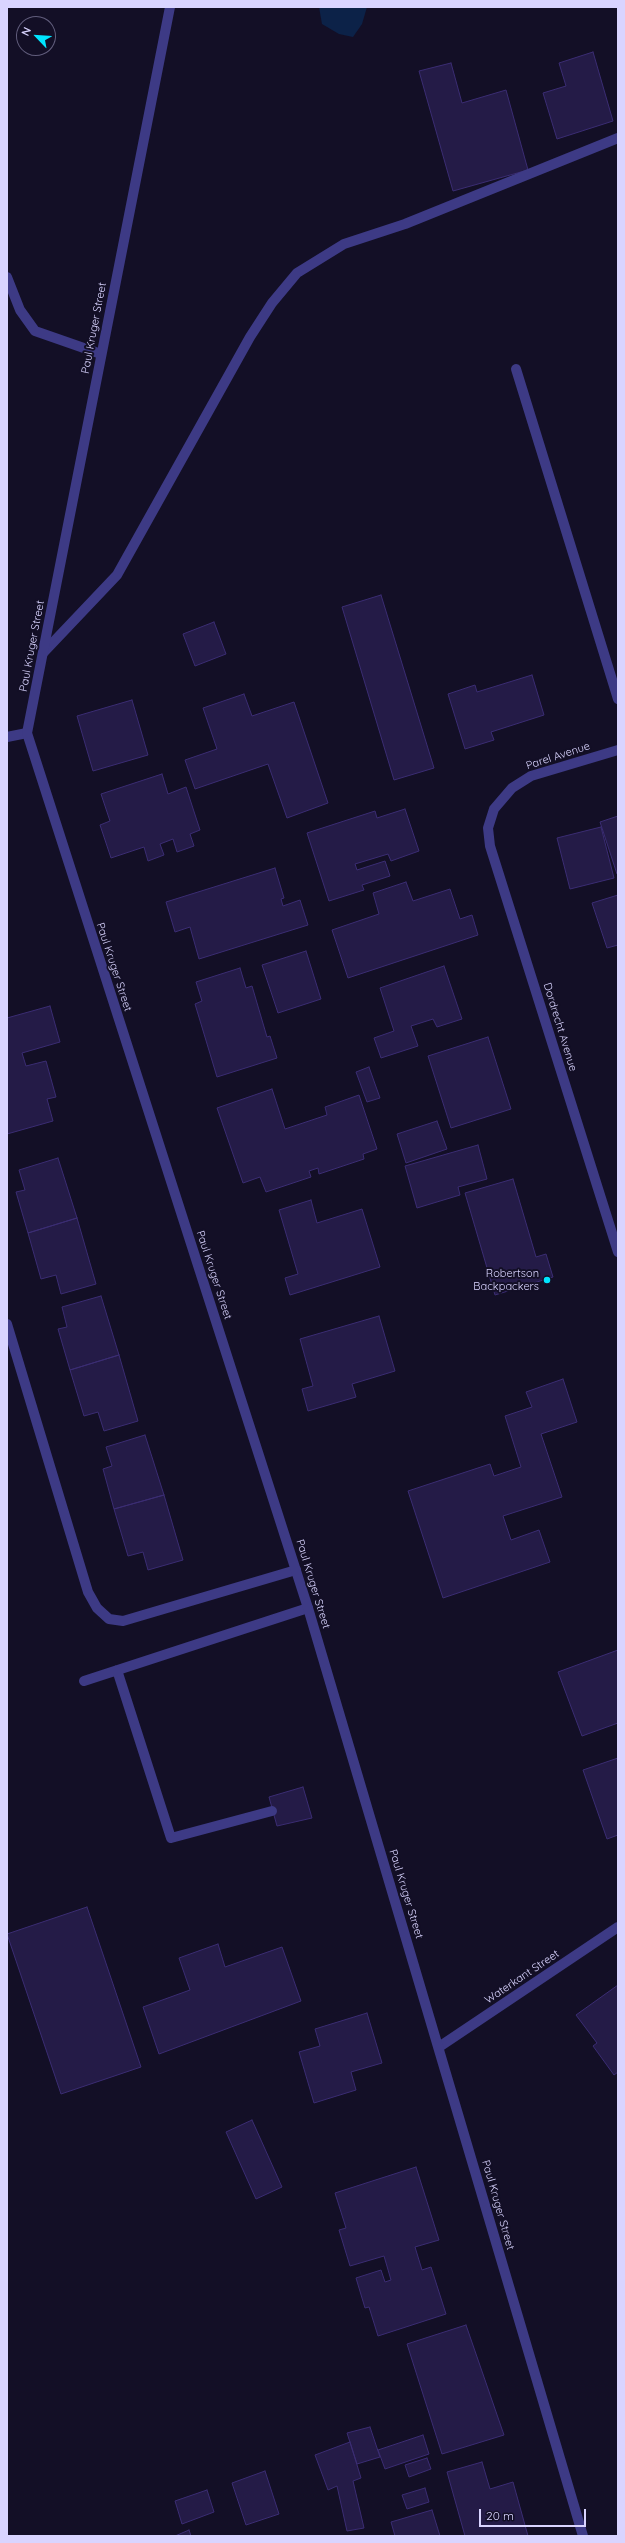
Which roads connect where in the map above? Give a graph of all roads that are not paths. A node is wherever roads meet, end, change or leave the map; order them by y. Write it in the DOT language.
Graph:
graph roads {
  1 [pos="170,7"];
  2 [pos="618,138"];
  3 [pos="7,277"];
  4 [pos="12,299"];
  5 [pos="101,354"];
  6 [pos="516,368"];
  7 [pos="43,653"];
  8 [pos="618,699"];
  9 [pos="27,733"];
  10 [pos="7,737"];
  11 [pos="618,750"];
  12 [pos="494,809"];
  13 [pos="618,1252"];
  14 [pos="7,1324"];
  15 [pos="296,1570"];
  16 [pos="308,1608"];
  17 [pos="117,1670"];
  18 [pos="84,1681"];
  19 [pos="272,1811"];
  20 [pos="618,1927"];
  21 [pos="439,2047"];
  22 [pos="583,2536"];
  1 -- 5 [label="street, Paul Kruger Street"];
  2 -- 7 [label="street"];
  3 -- 4 [label="street"];
  4 -- 5 [label="street"];
  5 -- 7 [label="street, Paul Kruger Street"];
  6 -- 8 [label="street"];
  7 -- 9 [label="street, Paul Kruger Street"];
  9 -- 10 [label="street"];
  9 -- 15 [label="street, Paul Kruger Street"];
  11 -- 12 [label="street, Parel Avenue"];
  12 -- 13 [label="street, Dordrecht Avenue"];
  14 -- 15 [label="street"];
  15 -- 16 [label="street, Paul Kruger Street"];
  16 -- 17 [label="street"];
  16 -- 21 [label="street, Paul Kruger Street"];
  17 -- 18 [label="street"];
  17 -- 19 [label="street"];
  20 -- 21 [label="street, Waterkant Street"];
  21 -- 22 [label="street, Paul Kruger Street"];
}
